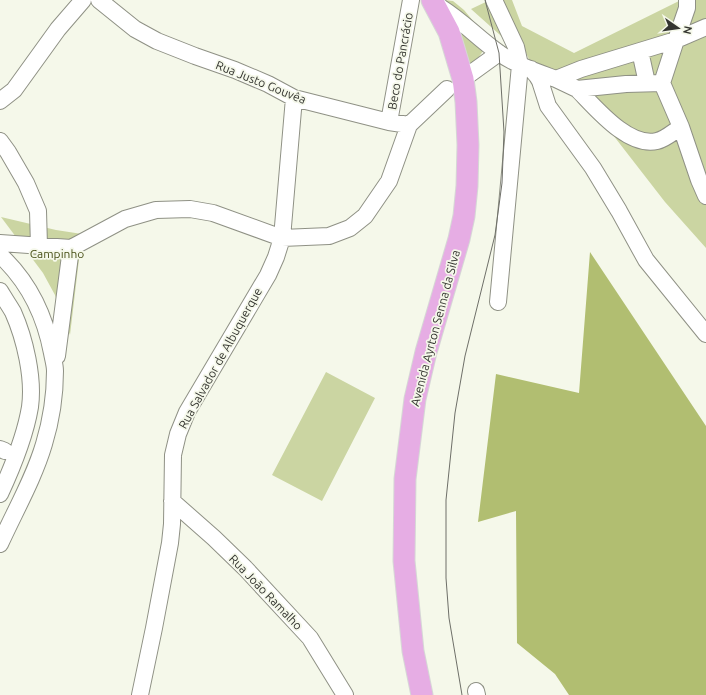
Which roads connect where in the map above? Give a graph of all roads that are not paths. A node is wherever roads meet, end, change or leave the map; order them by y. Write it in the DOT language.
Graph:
graph roads {
  1 [pos="83,0"];
  2 [pos="99,0"];
  3 [pos="411,0"];
  4 [pos="494,0"];
  5 [pos="688,0"];
  6 [pos="433,2"];
  7 [pos="706,14"];
  8 [pos="701,29"];
  9 [pos="676,40"];
  10 [pos="640,51"];
  11 [pos="499,53"];
  12 [pos="526,67"];
  13 [pos="556,79"];
  14 [pos="655,83"];
  15 [pos="455,84"];
  16 [pos="577,89"];
  17 [pos="294,98"];
  18 [pos="0,102"];
  19 [pos="390,122"];
  20 [pos="408,125"];
  21 [pos="681,127"];
  22 [pos="0,141"];
  23 [pos="706,196"];
  24 [pos="282,238"];
  25 [pos="0,243"];
  26 [pos="40,246"];
  27 [pos="71,248"];
  28 [pos="0,255"];
  29 [pos="0,291"];
  30 [pos="498,302"];
  31 [pos="706,334"];
  32 [pos="55,370"];
  33 [pos="0,494"];
  34 [pos="172,501"];
  35 [pos="0,544"];
  36 [pos="140,695"];
  37 [pos="345,695"];
  38 [pos="422,695"];
  1 -- 18 [label="street"];
  2 -- 17 [label="street, Rua Justo Gouvêa"];
  3 -- 19 [label="street, Beco do Pancrácio"];
  4 -- 12 [label="street"];
  5 -- 9 [label="street"];
  6 -- 11 [label="street"];
  6 -- 15 [label="main road, Avenida Ayrton Senna da Silva"];
  7 -- 8 [label="street"];
  8 -- 9 [label="street"];
  9 -- 10 [label="street"];
  9 -- 14 [label="street"];
  10 -- 13 [label="street"];
  10 -- 14 [label="street"];
  11 -- 12 [label="street"];
  11 -- 15 [label="street"];
  12 -- 13 [label="street"];
  12 -- 30 [label="street"];
  12 -- 31 [label="street"];
  13 -- 16 [label="street"];
  14 -- 16 [label="street"];
  14 -- 21 [label="street"];
  15 -- 20 [label="street"];
  15 -- 38 [label="main road, Avenida Ayrton Senna da Silva"];
  16 -- 21 [label="street"];
  17 -- 19 [label="street, Rua Justo Gouvêa"];
  17 -- 24 [label="street, Rua Salvador de Albuquerque"];
  19 -- 20 [label="street, Rua Justo Gouvêa"];
  20 -- 24 [label="street"];
  21 -- 23 [label="street"];
  22 -- 26 [label="street"];
  24 -- 27 [label="street"];
  24 -- 34 [label="street, Rua Salvador de Albuquerque"];
  25 -- 26 [label="street"];
  26 -- 27 [label="street"];
  27 -- 32 [label="street"];
  28 -- 32 [label="street"];
  29 -- 33 [label="street"];
  32 -- 35 [label="street"];
  34 -- 36 [label="street, Rua Salvador de Albuquerque"];
  34 -- 37 [label="street, Rua João Ramalho"];
}
